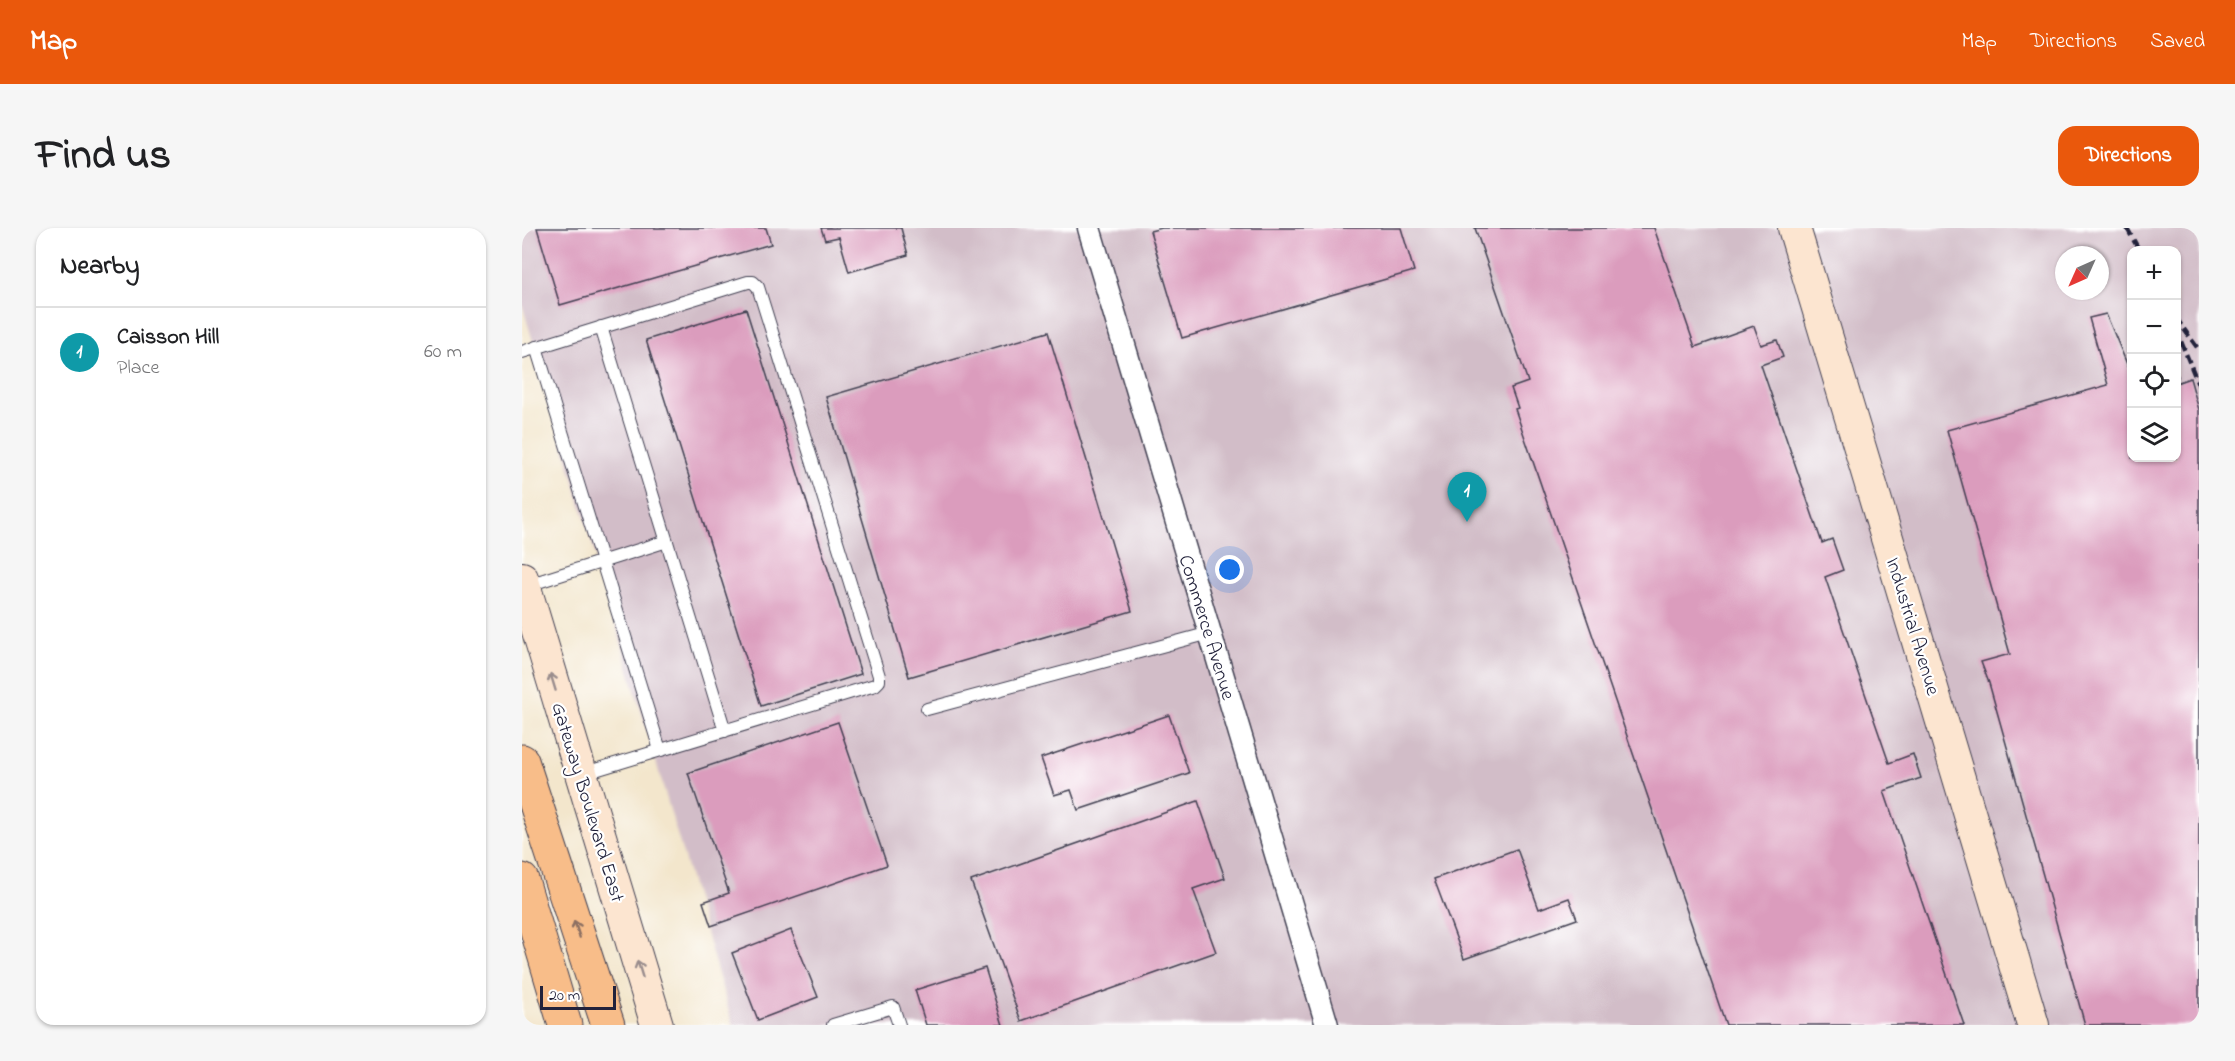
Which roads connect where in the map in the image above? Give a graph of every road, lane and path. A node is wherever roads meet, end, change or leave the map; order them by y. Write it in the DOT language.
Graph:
graph roads {
  1 [pos="1089,228"];
  2 [pos="1794,228"];
  3 [pos="601,327"];
  4 [pos="526,349"];
  5 [pos="667,541"];
  6 [pos="602,562"];
  7 [pos="523,582"];
  8 [pos="1210,633"];
  9 [pos="927,709"];
  10 [pos="725,731"];
  11 [pos="660,750"];
  12 [pos="522,762"];
  13 [pos="581,774"];
  14 [pos="522,880"];
  15 [pos="565,1025"];
  16 [pos="608,1025"];
  17 [pos="657,1025"];
  18 [pos="833,1025"];
  19 [pos="899,1025"];
  20 [pos="1327,1025"];
  21 [pos="2033,1025"];
  1 -- 8 [label="street, Commerce Avenue"];
  2 -- 21 [label="street, Industrial Avenue"];
  3 -- 4 [label="lane"];
  3 -- 5 [label="lane"];
  3 -- 10 [label="lane"];
  4 -- 6 [label="lane"];
  5 -- 6 [label="lane"];
  5 -- 10 [label="lane"];
  6 -- 7 [label="lane"];
  6 -- 11 [label="lane"];
  13 -- 7 [label="street, Gateway Boulevard East, one-way"];
  8 -- 9 [label="lane"];
  8 -- 20 [label="street, Commerce Avenue"];
  10 -- 11 [label="lane"];
  11 -- 13 [label="lane"];
  16 -- 12 [label="highway, one-way"];
  17 -- 13 [label="street, Gateway Boulevard East, one-way"];
  14 -- 15 [label="highway"];
  18 -- 19 [label="lane"];
}
